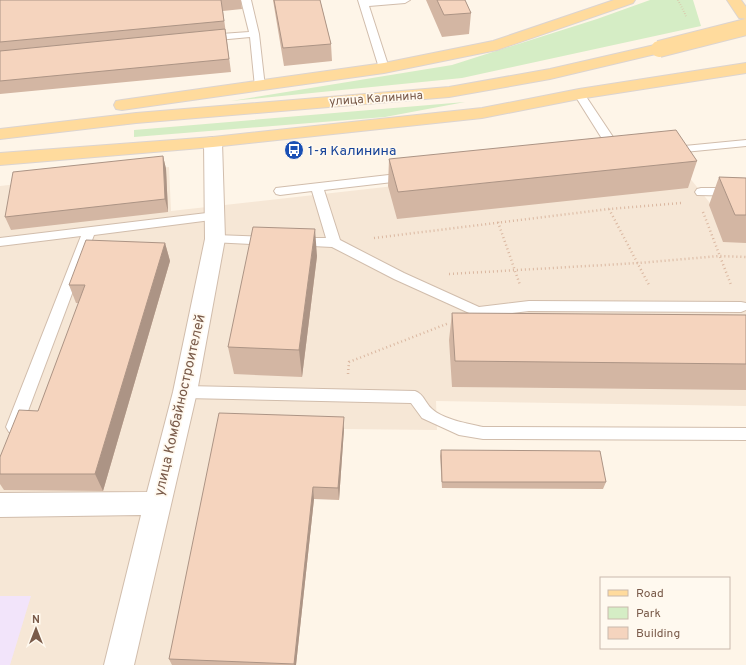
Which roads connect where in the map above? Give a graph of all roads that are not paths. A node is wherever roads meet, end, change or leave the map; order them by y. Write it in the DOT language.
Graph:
graph roads {
  1 [pos="246,0"];
  2 [pos="406,0"];
  3 [pos="628,0"];
  4 [pos="734,0"];
  5 [pos="364,2"];
  6 [pos="745,21"];
  7 [pos="254,34"];
  8 [pos="198,39"];
  9 [pos="384,68"];
  10 [pos="746,68"];
  11 [pos="260,87"];
  12 [pos="579,94"];
  13 [pos="0,121"];
  14 [pos="0,134"];
  15 [pos="213,142"];
  16 [pos="746,143"];
  17 [pos="674,150"];
  18 [pos="587,157"];
  19 [pos="0,159"];
  20 [pos="417,176"];
  21 [pos="317,187"];
  22 [pos="280,192"];
  23 [pos="746,192"];
  24 [pos="700,197"];
  25 [pos="215,216"];
  26 [pos="89,232"];
  27 [pos="215,239"];
  28 [pos="0,242"];
  29 [pos="334,243"];
  30 [pos="741,307"];
  31 [pos="185,392"];
  32 [pos="746,434"];
  33 [pos="8,442"];
  34 [pos="157,503"];
  35 [pos="0,505"];
  36 [pos="119,665"];
  1 -- 7 [label="lane"];
  2 -- 5 [label="lane"];
  3 -- 9 [label="main road, улица Калинина"];
  4 -- 6 [label="main road"];
  5 -- 9 [label="lane"];
  6 -- 14 [label="main road, улица Калинина, bridge"];
  7 -- 8 [label="lane"];
  7 -- 11 [label="lane"];
  9 -- 11 [label="main road, улица Калинина"];
  10 -- 12 [label="main road, улица Калинина"];
  11 -- 13 [label="main road, улица Калинина"];
  12 -- 15 [label="main road, улица Калинина"];
  12 -- 18 [label="lane"];
  15 -- 19 [label="main road, улица Калинина"];
  15 -- 25 [label="street, улица Комбайностроителей"];
  16 -- 17 [label="lane"];
  20 -- 21 [label="lane"];
  21 -- 22 [label="lane"];
  21 -- 29 [label="lane"];
  23 -- 24 [label="lane"];
  25 -- 26 [label="lane"];
  25 -- 27 [label="street, улица Комбайностроителей"];
  26 -- 28 [label="lane"];
  26 -- 33 [label="lane"];
  27 -- 29 [label="lane"];
  27 -- 31 [label="street, улица Комбайностроителей"];
  29 -- 30 [label="lane"];
  31 -- 32 [label="lane"];
  31 -- 34 [label="street, улица Комбайностроителей"];
  34 -- 35 [label="street"];
  34 -- 36 [label="street, улица Комбайностроителей"];
}
